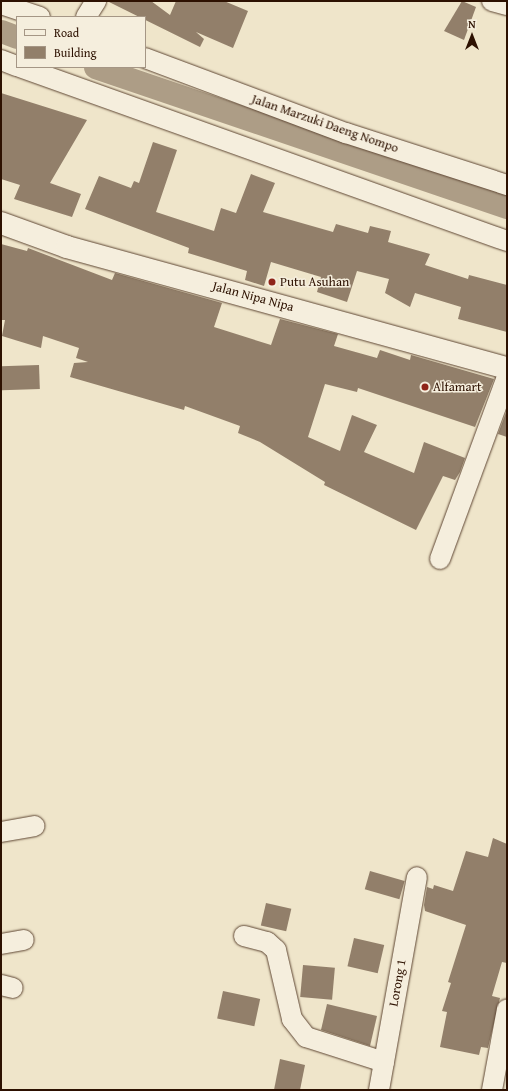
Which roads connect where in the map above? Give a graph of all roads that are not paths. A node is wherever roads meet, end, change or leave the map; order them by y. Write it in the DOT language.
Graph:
graph roads {
  1 [pos="96,1"];
  2 [pos="492,1"];
  3 [pos="1,4"];
  4 [pos="507,5"];
  5 [pos="37,16"];
  6 [pos="87,16"];
  7 [pos="146,58"];
  8 [pos="1,60"];
  9 [pos="16,66"];
  10 [pos="23,68"];
  11 [pos="507,185"];
  12 [pos="1,223"];
  13 [pos="507,241"];
  14 [pos="507,368"];
  15 [pos="507,377"];
  16 [pos="440,559"];
  17 [pos="34,826"];
  18 [pos="1,832"];
  19 [pos="417,877"];
  20 [pos="244,936"];
  21 [pos="24,940"];
  22 [pos="1,944"];
  23 [pos="507,1009"];
  24 [pos="384,1062"];
  25 [pos="379,1090"];
  26 [pos="492,1090"];
  1 -- 6 [label="street"];
  2 -- 4 [label="street"];
  3 -- 5 [label="street"];
  7 -- 11 [label="street, Jalan Marzuki Daeng Nompo"];
  8 -- 9 [label="street"];
  10 -- 13 [label="street"];
  12 -- 14 [label="street, Jalan Nipa Nipa"];
  15 -- 16 [label="street"];
  17 -- 18 [label="street"];
  19 -- 24 [label="street, Lorong 1"];
  20 -- 24 [label="street"];
  21 -- 22 [label="street"];
  23 -- 26 [label="street"];
  24 -- 25 [label="street, Lorong 1"];
}
